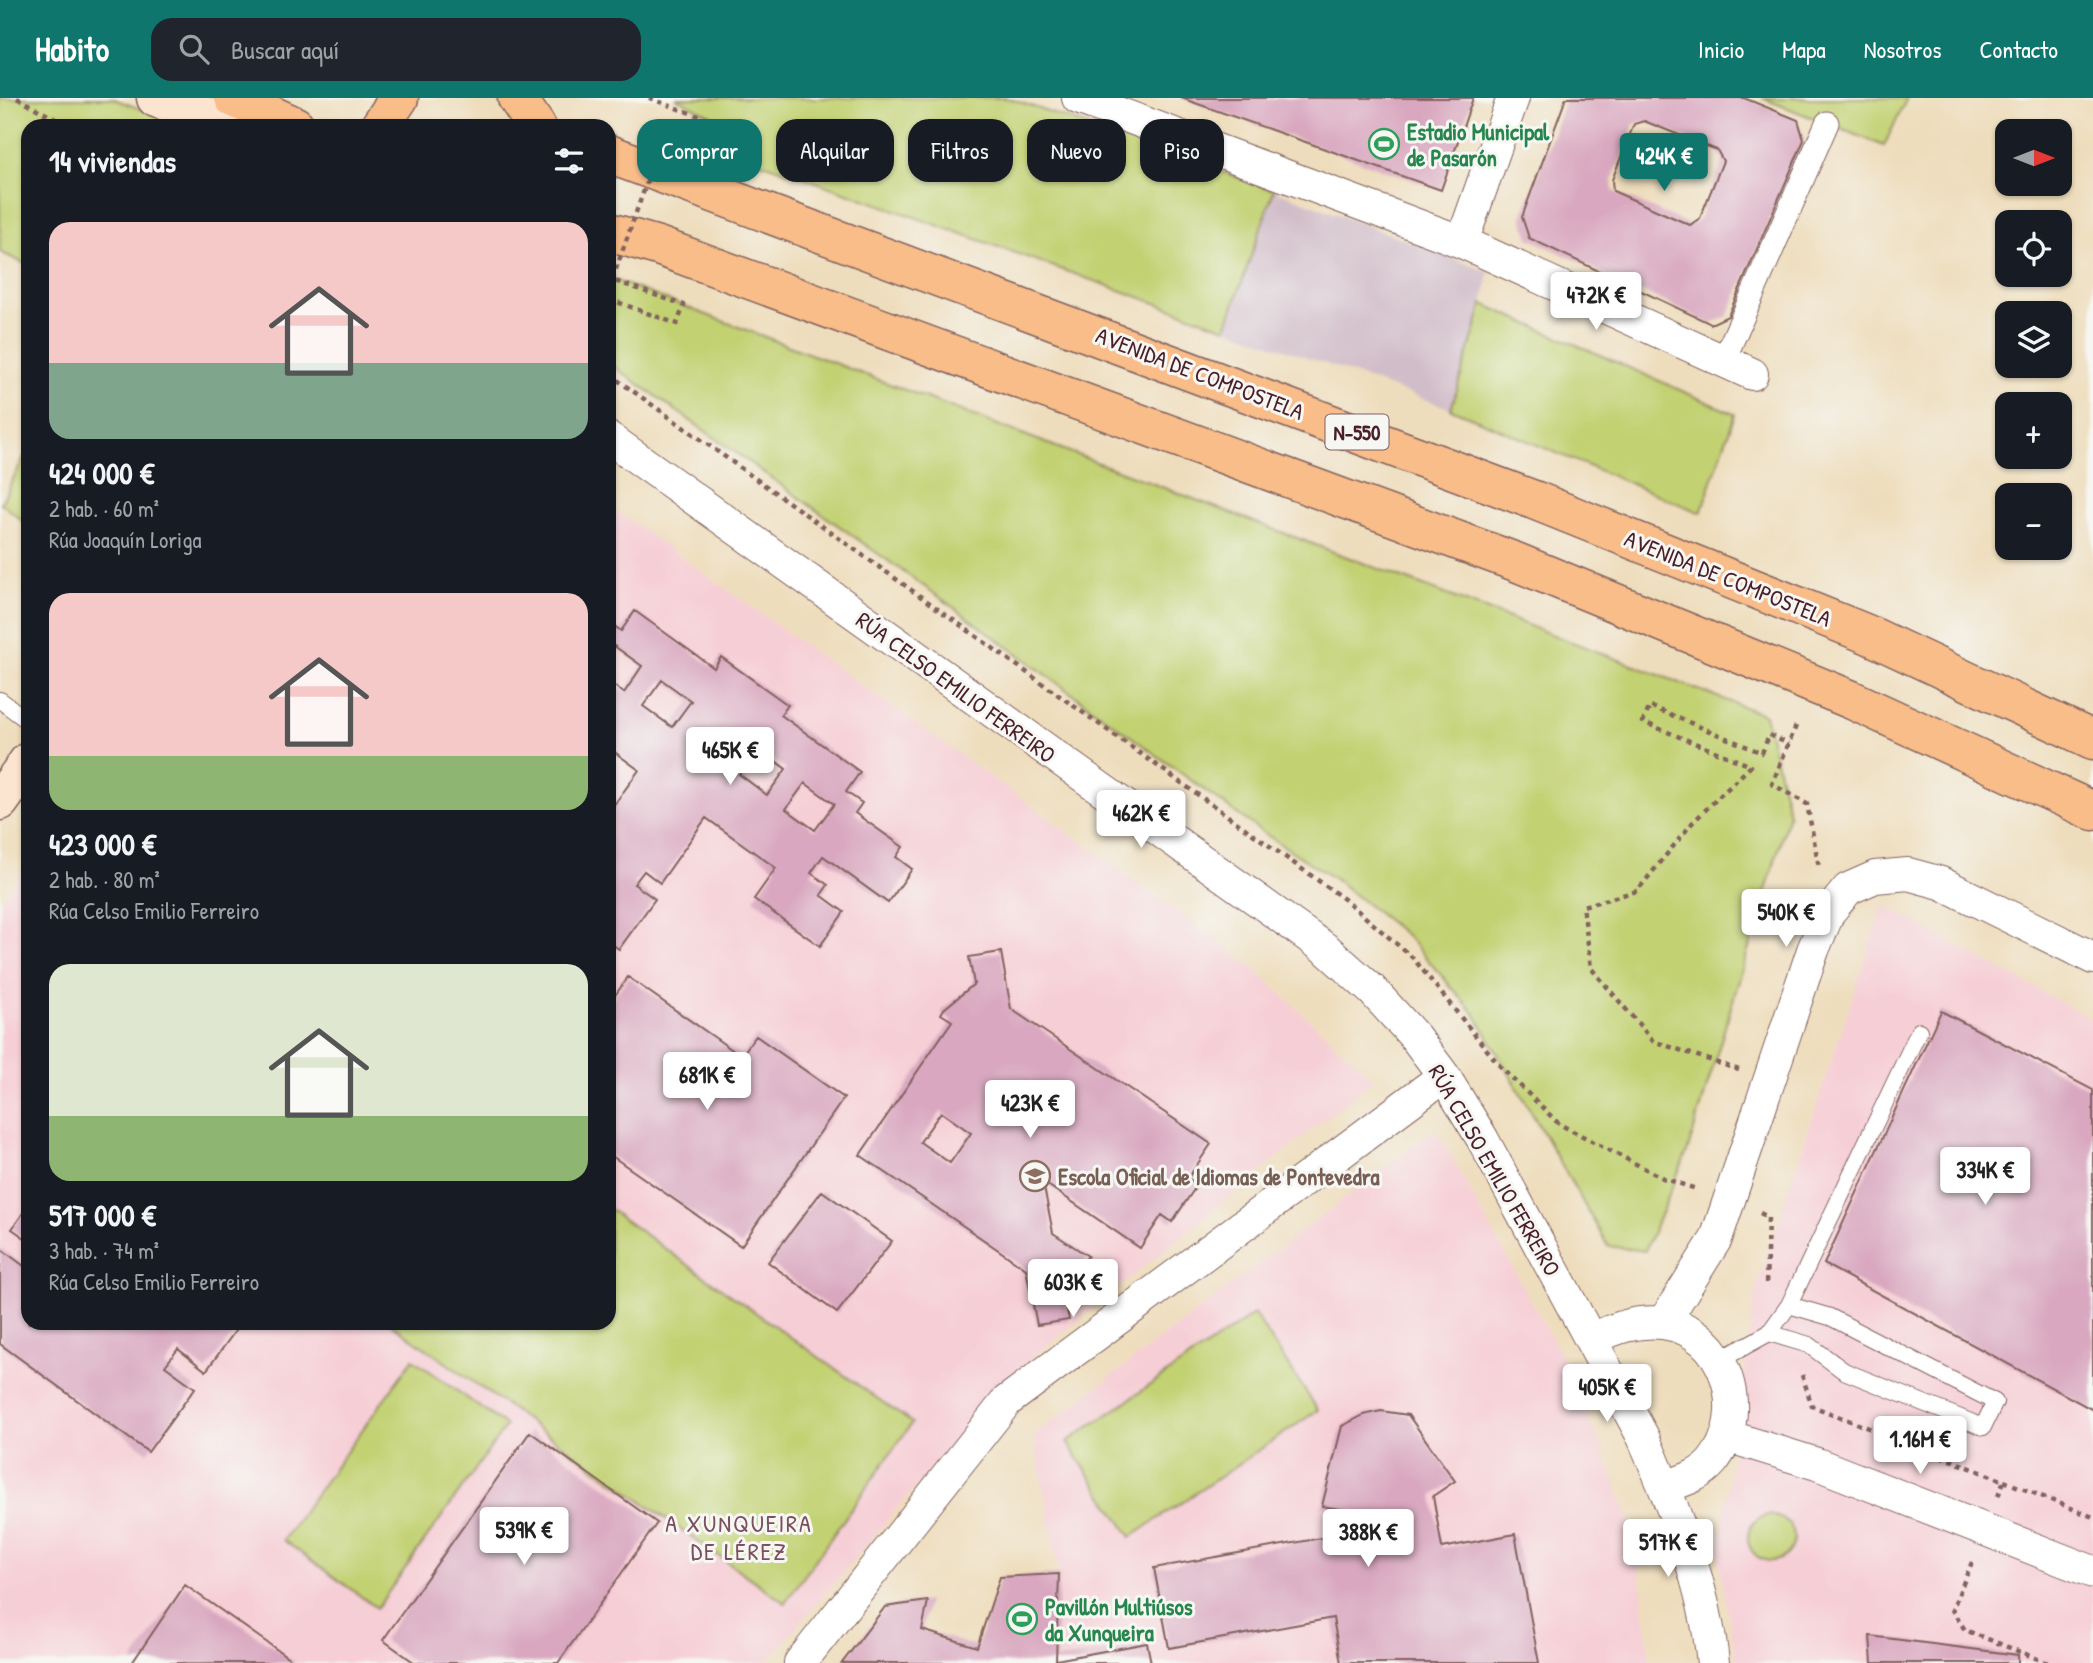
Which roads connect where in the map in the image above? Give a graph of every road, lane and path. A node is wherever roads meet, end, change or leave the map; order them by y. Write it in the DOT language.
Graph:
graph roads {
  1 [pos="17,98"];
  2 [pos="156,98"];
  3 [pos="234,98"];
  4 [pos="399,98"];
  5 [pos="649,98"];
  6 [pos="1078,98"];
  7 [pos="1513,98"];
  8 [pos="55,119"];
  9 [pos="214,119"];
  10 [pos="280,119"];
  11 [pos="385,119"];
  12 [pos="1827,122"];
  13 [pos="616,157"];
  14 [pos="616,234"];
  15 [pos="1462,242"];
  16 [pos="616,269"];
  17 [pos="616,281"];
  18 [pos="616,302"];
  19 [pos="1737,368"];
  20 [pos="616,444"];
  21 [pos="0,700"];
  22 [pos="21,716"];
  23 [pos="1796,726"];
  24 [pos="2093,740"];
  25 [pos="1789,744"];
  26 [pos="21,772"];
  27 [pos="0,802"];
  28 [pos="2093,811"];
  29 [pos="1829,912"];
  30 [pos="2093,958"];
  31 [pos="1919,1031"];
  32 [pos="1444,1076"];
  33 [pos="1769,1081"];
  34 [pos="1789,1305"];
  35 [pos="1663,1323"];
  36 [pos="1769,1333"];
  37 [pos="1591,1340"];
  38 [pos="1720,1360"];
  39 [pos="1727,1436"];
  40 [pos="2004,1481"];
  41 [pos="1665,1487"];
  42 [pos="2093,1517"];
  43 [pos="2093,1573"];
  44 [pos="800,1663"];
  45 [pos="1713,1663"];
  1 -- 8 [label="path"];
  2 -- 9 [label="main road"];
  3 -- 10 [label="highway"];
  4 -- 11 [label="highway"];
  5 -- 16 [label="path, bridge"];
  6 -- 15 [label="street"];
  7 -- 15 [label="street"];
  12 -- 19 [label="street"];
  13 -- 24 [label="highway, AVENIDA DE COMPOSTELA / N-550"];
  14 -- 28 [label="highway"];
  15 -- 19 [label="street"];
  17 -- 18 [label="path, bridge"];
  20 -- 32 [label="street, RÚA CELSO EMILIO FERREIRO"];
  21 -- 22 [label="lane"];
  23 -- 25 [label="path"];
  25 -- 29 [label="path"];
  25 -- 33 [label="path"];
  26 -- 27 [label="main road"];
  29 -- 30 [label="street"];
  29 -- 33 [label="street"];
  31 -- 34 [label="lane"];
  32 -- 37 [label="street, RÚA CELSO EMILIO FERREIRO"];
  32 -- 44 [label="street"];
  33 -- 35 [label="street"];
  34 -- 36 [label="lane"];
  34 -- 36 [label="lane"];
  35 -- 37 [label="street"];
  35 -- 38 [label="street"];
  36 -- 38 [label="lane"];
  37 -- 41 [label="street, RÚA CELSO EMILIO FERREIRO"];
  38 -- 39 [label="street"];
  39 -- 41 [label="street"];
  39 -- 43 [label="street"];
  40 -- 42 [label="path"];
  41 -- 45 [label="street, RÚA CELSO EMILIO FERREIRO"];
}
